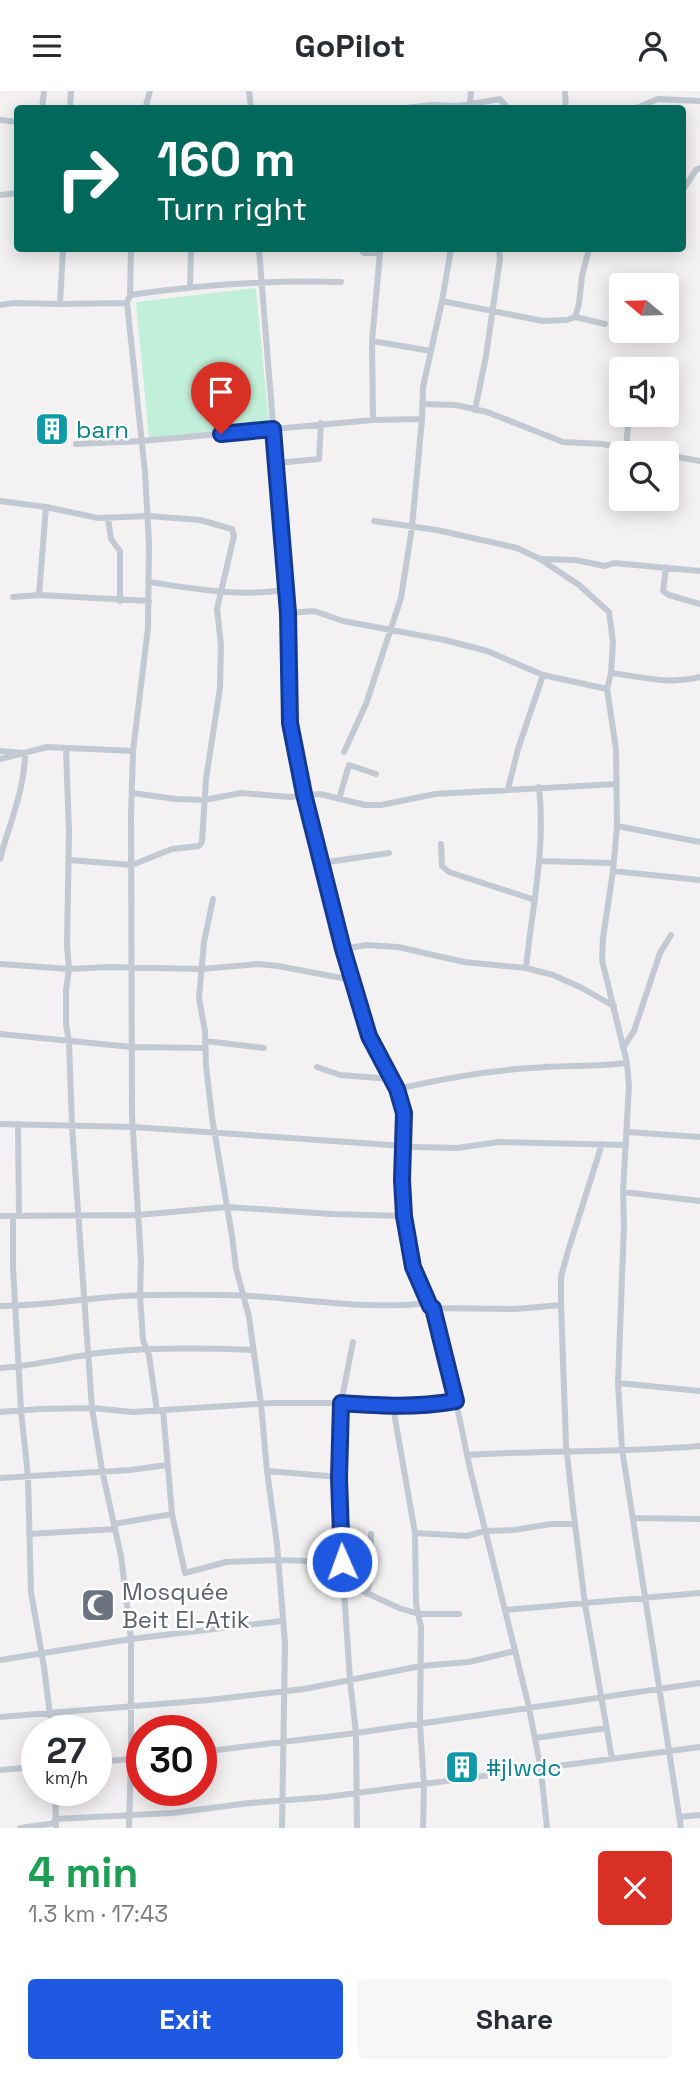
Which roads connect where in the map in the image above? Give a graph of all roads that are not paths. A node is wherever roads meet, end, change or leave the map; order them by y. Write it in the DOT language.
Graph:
graph roads {
  1 [pos="471,91"];
  2 [pos="700,101"];
  3 [pos="470,103"];
  4 [pos="462,105"];
  5 [pos="505,105"];
  6 [pos="644,105"];
  7 [pos="700,168"];
  8 [pos="686,185"];
  9 [pos="63,252"];
  10 [pos="131,252"];
  11 [pos="191,252"];
  12 [pos="259,252"];
  13 [pos="364,252"];
  14 [pos="450,252"];
  15 [pos="499,252"];
  16 [pos="588,252"];
  17 [pos="262,282"];
  18 [pos="341,282"];
  19 [pos="190,286"];
  20 [pos="130,295"];
  21 [pos="442,301"];
  22 [pos="127,303"];
  23 [pos="60,304"];
  24 [pos="0,305"];
  25 [pos="493,311"];
  26 [pos="575,317"];
  27 [pos="605,324"];
  28 [pos="372,341"];
  29 [pos="430,351"];
  30 [pos="422,404"];
  31 [pos="475,410"];
  32 [pos="422,419"];
  33 [pos="373,420"];
  34 [pos="321,423"];
  35 [pos="273,429"];
  36 [pos="142,441"];
  37 [pos="76,444"];
  38 [pos="609,446"];
  39 [pos="679,457"];
  40 [pos="700,461"];
  41 [pos="277,463"];
  42 [pos="0,501"];
  43 [pos="46,507"];
  44 [pos="148,516"];
  45 [pos="108,518"];
  46 [pos="374,521"];
  47 [pos="412,527"];
  48 [pos="540,559"];
  49 [pos="667,567"];
  50 [pos="700,571"];
  51 [pos="149,582"];
  52 [pos="285,590"];
  53 [pos="222,593"];
  54 [pos="39,595"];
  55 [pos="12,597"];
  56 [pos="120,601"];
  57 [pos="149,601"];
  58 [pos="700,604"];
  59 [pos="288,613"];
  60 [pos="391,631"];
  61 [pos="611,673"];
  62 [pos="543,675"];
  63 [pos="700,677"];
  64 [pos="607,689"];
  65 [pos="65,748"];
  66 [pos="0,751"];
  67 [pos="133,751"];
  68 [pos="344,752"];
  69 [pos="25,753"];
  70 [pos="0,759"];
  71 [pos="376,774"];
  72 [pos="617,785"];
  73 [pos="539,787"];
  74 [pos="508,789"];
  75 [pos="132,793"];
  76 [pos="304,794"];
  77 [pos="339,799"];
  78 [pos="204,800"];
  79 [pos="617,826"];
  80 [pos="700,842"];
  81 [pos="441,844"];
  82 [pos="2,846"];
  83 [pos="388,853"];
  84 [pos="0,859"];
  85 [pos="69,860"];
  86 [pos="540,861"];
  87 [pos="321,863"];
  88 [pos="132,865"];
  89 [pos="612,867"];
  90 [pos="700,880"];
  91 [pos="213,899"];
  92 [pos="535,900"];
  93 [pos="671,935"];
  94 [pos="343,949"];
  95 [pos="0,964"];
  96 [pos="131,967"];
  97 [pos="69,968"];
  98 [pos="526,968"];
  99 [pos="202,969"];
  100 [pos="352,980"];
  101 [pos="614,1006"];
  102 [pos="0,1034"];
  103 [pos="69,1042"];
  104 [pos="205,1044"];
  105 [pos="132,1047"];
  106 [pos="264,1048"];
  107 [pos="623,1048"];
  108 [pos="627,1063"];
  109 [pos="317,1067"];
  110 [pos="391,1079"];
  111 [pos="397,1089"];
  112 [pos="0,1124"];
  113 [pos="18,1124"];
  114 [pos="72,1126"];
  115 [pos="133,1127"];
  116 [pos="627,1132"];
  117 [pos="215,1133"];
  118 [pos="700,1137"];
  119 [pos="601,1144"];
  120 [pos="403,1145"];
  121 [pos="626,1145"];
  122 [pos="623,1192"];
  123 [pos="700,1202"];
  124 [pos="227,1207"];
  125 [pos="138,1215"];
  126 [pos="0,1216"];
  127 [pos="16,1216"];
  128 [pos="79,1216"];
  129 [pos="404,1216"];
  130 [pos="140,1296"];
  131 [pos="242,1296"];
  132 [pos="84,1299"];
  133 [pos="15,1305"];
  134 [pos="561,1305"];
  135 [pos="0,1306"];
  136 [pos="431,1306"];
  137 [pos="353,1342"];
  138 [pos="147,1349"];
  139 [pos="253,1350"];
  140 [pos="88,1354"];
  141 [pos="20,1367"];
  142 [pos="0,1369"];
  143 [pos="618,1384"];
  144 [pos="700,1391"];
  145 [pos="456,1401"];
  146 [pos="341,1403"];
  147 [pos="261,1404"];
  148 [pos="393,1407"];
  149 [pos="92,1408"];
  150 [pos="21,1410"];
  151 [pos="160,1411"];
  152 [pos="0,1412"];
  153 [pos="700,1446"];
  154 [pos="622,1449"];
  155 [pos="567,1450"];
  156 [pos="467,1455"];
  157 [pos="167,1465"];
  158 [pos="102,1470"];
  159 [pos="267,1471"];
  160 [pos="28,1477"];
  161 [pos="0,1478"];
  162 [pos="339,1478"];
  163 [pos="172,1514"];
  164 [pos="633,1518"];
  165 [pos="700,1519"];
  166 [pos="575,1524"];
  167 [pos="115,1527"];
  168 [pos="485,1531"];
  169 [pos="415,1533"];
  170 [pos="29,1534"];
  171 [pos="371,1534"];
  172 [pos="278,1560"];
  173 [pos="342,1562"];
  174 [pos="343,1582"];
  175 [pos="700,1593"];
  176 [pos="367,1594"];
  177 [pos="645,1598"];
  178 [pos="585,1604"];
  179 [pos="505,1610"];
  180 [pos="459,1613"];
  181 [pos="419,1614"];
  182 [pos="282,1621"];
  183 [pos="131,1639"];
  184 [pos="515,1651"];
  185 [pos="42,1654"];
  186 [pos="0,1660"];
  187 [pos="421,1666"];
  188 [pos="350,1680"];
  189 [pos="700,1683"];
  190 [pos="659,1688"];
  191 [pos="285,1691"];
  192 [pos="603,1698"];
  193 [pos="131,1707"];
  194 [pos="530,1709"];
  195 [pos="50,1714"];
  196 [pos="131,1715"];
  197 [pos="0,1717"];
  198 [pos="420,1724"];
  199 [pos="607,1728"];
  200 [pos="356,1733"];
  201 [pos="535,1738"];
  202 [pos="283,1742"];
  203 [pos="700,1749"];
  204 [pos="217,1750"];
  205 [pos="669,1750"];
  206 [pos="612,1759"];
  207 [pos="21,1768"];
  208 [pos="0,1770"];
  209 [pos="541,1770"];
  210 [pos="424,1785"];
  211 [pos="356,1793"];
  212 [pos="282,1801"];
  213 [pos="129,1806"];
  214 [pos="129,1814"];
  215 [pos="700,1815"];
  216 [pos="679,1817"];
  217 [pos="56,1823"];
  218 [pos="19,1828"];
  219 [pos="129,1828"];
  220 [pos="282,1828"];
  221 [pos="357,1828"];
  222 [pos="423,1828"];
  223 [pos="547,1828"];
  224 [pos="681,1828"];
  1 -- 3 [label="street"];
  2 -- 6 [label="street"];
  3 -- 4 [label="street"];
  3 -- 5 [label="street"];
  7 -- 8 [label="street"];
  9 -- 23 [label="street"];
  10 -- 20 [label="street"];
  11 -- 19 [label="street"];
  12 -- 17 [label="street"];
  13 -- 28 [label="street"];
  14 -- 21 [label="street"];
  15 -- 25 [label="street"];
  16 -- 26 [label="street"];
  17 -- 18 [label="street"];
  17 -- 19 [label="street"];
  17 -- 35 [label="street"];
  19 -- 20 [label="street"];
  20 -- 22 [label="street"];
  21 -- 25 [label="street"];
  21 -- 29 [label="street"];
  22 -- 23 [label="street"];
  22 -- 36 [label="street"];
  23 -- 24 [label="street"];
  25 -- 26 [label="street"];
  25 -- 31 [label="street"];
  26 -- 27 [label="street"];
  28 -- 29 [label="street"];
  28 -- 33 [label="street"];
  29 -- 30 [label="street"];
  30 -- 31 [label="street"];
  30 -- 32 [label="street"];
  31 -- 38 [label="street"];
  32 -- 33 [label="street"];
  32 -- 47 [label="street"];
  33 -- 34 [label="street"];
  34 -- 35 [label="street"];
  34 -- 41 [label="street"];
  35 -- 36 [label="street"];
  35 -- 41 [label="street"];
  36 -- 37 [label="street"];
  36 -- 44 [label="street"];
  39 -- 40 [label="street"];
  41 -- 52 [label="street"];
  42 -- 43 [label="street"];
  43 -- 45 [label="street"];
  43 -- 54 [label="street"];
  44 -- 45 [label="street"];
  44 -- 51 [label="street"];
  44 -- 53 [label="street"];
  45 -- 56 [label="street"];
  46 -- 47 [label="street"];
  47 -- 48 [label="street"];
  47 -- 60 [label="street"];
  48 -- 49 [label="street"];
  48 -- 61 [label="street"];
  49 -- 50 [label="street"];
  49 -- 58 [label="street"];
  51 -- 53 [label="street"];
  51 -- 57 [label="street"];
  52 -- 53 [label="street"];
  52 -- 59 [label="street"];
  53 -- 78 [label="street"];
  54 -- 55 [label="street"];
  54 -- 56 [label="street"];
  56 -- 57 [label="street"];
  57 -- 67 [label="street"];
  59 -- 60 [label="street"];
  59 -- 76 [label="street"];
  60 -- 62 [label="street"];
  60 -- 68 [label="street"];
  61 -- 63 [label="street"];
  61 -- 64 [label="street"];
  62 -- 64 [label="street"];
  62 -- 74 [label="street"];
  64 -- 72 [label="street"];
  65 -- 67 [label="street"];
  65 -- 69 [label="street"];
  65 -- 85 [label="street"];
  66 -- 69 [label="street"];
  67 -- 75 [label="street"];
  69 -- 70 [label="street"];
  69 -- 82 [label="street"];
  71 -- 77 [label="street"];
  72 -- 73 [label="street"];
  72 -- 79 [label="street"];
  73 -- 74 [label="street"];
  73 -- 86 [label="street"];
  74 -- 77 [label="street"];
  75 -- 78 [label="street"];
  75 -- 88 [label="street"];
  76 -- 77 [label="street"];
  76 -- 78 [label="street"];
  76 -- 87 [label="street"];
  78 -- 88 [label="street"];
  79 -- 80 [label="street"];
  79 -- 89 [label="street"];
  81 -- 92 [label="street"];
  82 -- 84 [label="street"];
  83 -- 87 [label="street"];
  85 -- 88 [label="street"];
  85 -- 97 [label="street"];
  86 -- 89 [label="street"];
  86 -- 92 [label="street"];
  87 -- 94 [label="street"];
  88 -- 96 [label="street"];
  89 -- 90 [label="street"];
  89 -- 101 [label="street"];
  91 -- 99 [label="street"];
  92 -- 98 [label="street"];
  93 -- 107 [label="street"];
  94 -- 98 [label="street"];
  94 -- 100 [label="street"];
  95 -- 97 [label="street"];
  96 -- 97 [label="street"];
  96 -- 99 [label="street"];
  96 -- 105 [label="street"];
  97 -- 103 [label="street"];
  98 -- 101 [label="street"];
  99 -- 100 [label="street"];
  99 -- 104 [label="street"];
  100 -- 110 [label="street"];
  101 -- 107 [label="street"];
  102 -- 103 [label="street"];
  103 -- 105 [label="street"];
  103 -- 114 [label="street"];
  104 -- 105 [label="street"];
  104 -- 106 [label="street"];
  104 -- 117 [label="street"];
  105 -- 115 [label="street"];
  107 -- 108 [label="street"];
  108 -- 111 [label="street"];
  108 -- 116 [label="street"];
  109 -- 110 [label="street"];
  110 -- 111 [label="street"];
  111 -- 120 [label="street"];
  112 -- 113 [label="street"];
  113 -- 114 [label="street"];
  113 -- 127 [label="street"];
  114 -- 115 [label="street"];
  114 -- 128 [label="street"];
  115 -- 117 [label="street"];
  115 -- 125 [label="street"];
  116 -- 118 [label="street"];
  116 -- 121 [label="street"];
  117 -- 120 [label="street"];
  117 -- 124 [label="street"];
  119 -- 120 [label="street"];
  119 -- 121 [label="street"];
  119 -- 134 [label="street"];
  120 -- 129 [label="street"];
  121 -- 122 [label="street"];
  122 -- 123 [label="street"];
  122 -- 143 [label="street"];
  124 -- 125 [label="street"];
  124 -- 129 [label="street"];
  124 -- 131 [label="street"];
  125 -- 128 [label="street"];
  125 -- 130 [label="street"];
  126 -- 127 [label="street"];
  127 -- 128 [label="street"];
  127 -- 133 [label="street"];
  128 -- 132 [label="street"];
  129 -- 136 [label="street"];
  130 -- 131 [label="street"];
  130 -- 132 [label="street"];
  130 -- 138 [label="street"];
  131 -- 136 [label="street"];
  131 -- 139 [label="street"];
  132 -- 133 [label="street"];
  132 -- 140 [label="street"];
  133 -- 135 [label="street"];
  133 -- 141 [label="street"];
  134 -- 136 [label="street"];
  134 -- 155 [label="street"];
  136 -- 145 [label="street"];
  137 -- 146 [label="street"];
  138 -- 139 [label="street"];
  138 -- 140 [label="street"];
  138 -- 151 [label="street"];
  139 -- 147 [label="street"];
  140 -- 141 [label="street"];
  140 -- 149 [label="street"];
  141 -- 142 [label="street"];
  141 -- 150 [label="street"];
  143 -- 144 [label="street"];
  143 -- 154 [label="street"];
  145 -- 148 [label="street"];
  145 -- 156 [label="street"];
  146 -- 147 [label="street"];
  146 -- 148 [label="street"];
  146 -- 162 [label="street"];
  147 -- 151 [label="street"];
  147 -- 159 [label="street"];
  148 -- 169 [label="street"];
  149 -- 150 [label="street"];
  149 -- 151 [label="street"];
  149 -- 158 [label="street"];
  150 -- 152 [label="street"];
  150 -- 160 [label="street"];
  151 -- 157 [label="street"];
  153 -- 154 [label="street"];
  154 -- 155 [label="street"];
  154 -- 164 [label="street"];
  155 -- 156 [label="street"];
  155 -- 166 [label="street"];
  156 -- 168 [label="street"];
  157 -- 158 [label="street"];
  157 -- 163 [label="street"];
  158 -- 160 [label="street"];
  158 -- 167 [label="street"];
  159 -- 162 [label="street"];
  159 -- 172 [label="street"];
  160 -- 161 [label="street"];
  160 -- 170 [label="street"];
  162 -- 173 [label="street"];
  163 -- 167 [label="street"];
  163 -- 172 [label="street"];
  164 -- 165 [label="street"];
  164 -- 177 [label="street"];
  166 -- 168 [label="street"];
  166 -- 178 [label="street"];
  167 -- 170 [label="street"];
  167 -- 183 [label="street"];
  168 -- 169 [label="street"];
  168 -- 179 [label="street"];
  169 -- 181 [label="street"];
  170 -- 185 [label="street"];
  171 -- 176 [label="street"];
  172 -- 173 [label="street"];
  172 -- 182 [label="street"];
  173 -- 174 [label="street"];
  174 -- 176 [label="street"];
  174 -- 188 [label="street"];
  175 -- 177 [label="street"];
  176 -- 181 [label="street"];
  177 -- 178 [label="street"];
  177 -- 190 [label="street"];
  178 -- 179 [label="street"];
  178 -- 192 [label="street"];
  179 -- 184 [label="street"];
  180 -- 181 [label="street"];
  181 -- 187 [label="street"];
  182 -- 183 [label="street"];
  182 -- 191 [label="street"];
  183 -- 185 [label="street"];
  183 -- 193 [label="street"];
  184 -- 187 [label="street"];
  184 -- 194 [label="street"];
  185 -- 186 [label="street"];
  185 -- 195 [label="street"];
  187 -- 188 [label="street"];
  187 -- 198 [label="street"];
  188 -- 191 [label="street"];
  188 -- 200 [label="street"];
  189 -- 190 [label="street"];
  190 -- 192 [label="street"];
  190 -- 205 [label="street"];
  191 -- 193 [label="street"];
  191 -- 202 [label="street"];
  192 -- 194 [label="street"];
  192 -- 199 [label="street"];
  193 -- 195 [label="street"];
  193 -- 196 [label="street"];
  194 -- 198 [label="street"];
  194 -- 201 [label="street"];
  195 -- 197 [label="street"];
  198 -- 200 [label="street"];
  198 -- 210 [label="street"];
  199 -- 201 [label="street"];
  199 -- 206 [label="street"];
  200 -- 202 [label="street"];
  200 -- 211 [label="street"];
  201 -- 209 [label="street"];
  202 -- 204 [label="street"];
  202 -- 212 [label="street"];
  203 -- 205 [label="street"];
  205 -- 206 [label="street"];
  205 -- 216 [label="street"];
  206 -- 209 [label="street"];
  207 -- 208 [label="street"];
  209 -- 210 [label="street"];
  209 -- 223 [label="street"];
  210 -- 211 [label="street"];
  210 -- 222 [label="street"];
  211 -- 212 [label="street"];
  211 -- 221 [label="street"];
  212 -- 214 [label="street"];
  212 -- 220 [label="street"];
  213 -- 214 [label="street"];
  214 -- 217 [label="street"];
  214 -- 219 [label="street"];
  215 -- 216 [label="street"];
  216 -- 224 [label="street"];
  217 -- 218 [label="street"];
}
